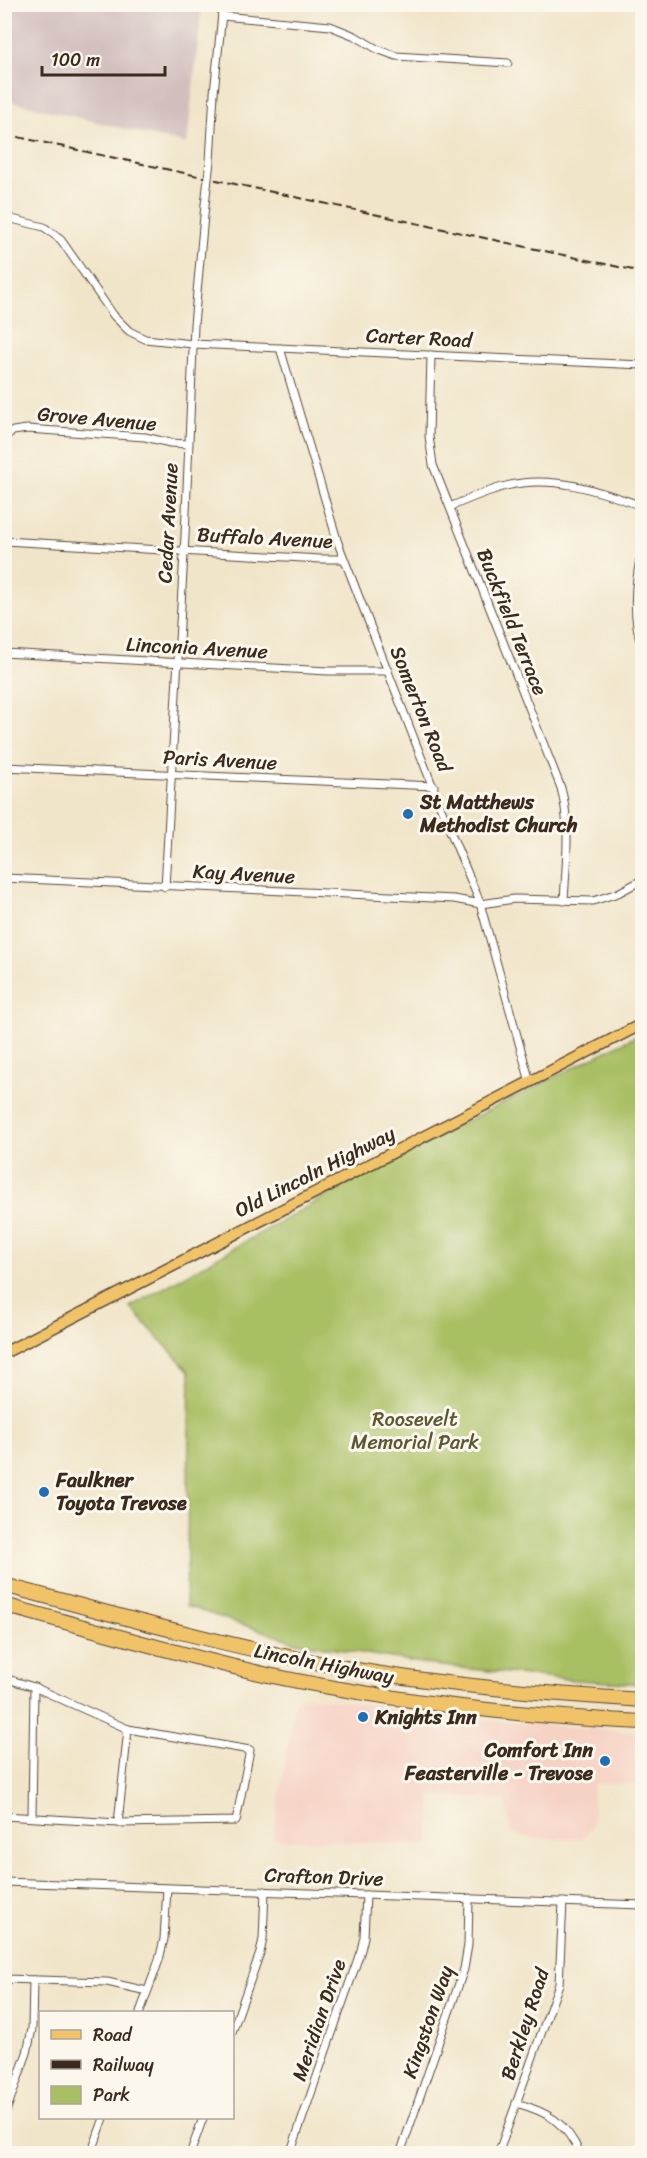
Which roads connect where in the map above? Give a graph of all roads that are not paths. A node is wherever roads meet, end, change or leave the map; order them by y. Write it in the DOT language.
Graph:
graph roads {
  1 [pos="223,4"];
  2 [pos="222,16"];
  3 [pos="508,63"];
  4 [pos="4,217"];
  5 [pos="193,344"];
  6 [pos="279,348"];
  7 [pos="431,355"];
  8 [pos="642,365"];
  9 [pos="4,437"];
  10 [pos="188,444"];
  11 [pos="642,506"];
  12 [pos="450,507"];
  13 [pos="4,541"];
  14 [pos="184,551"];
  15 [pos="642,551"];
  16 [pos="344,559"];
  17 [pos="642,648"];
  18 [pos="4,653"];
  19 [pos="178,663"];
  20 [pos="388,671"];
  21 [pos="4,767"];
  22 [pos="172,775"];
  23 [pos="434,786"];
  24 [pos="4,878"];
  25 [pos="642,880"];
  26 [pos="165,887"];
  27 [pos="564,901"];
  28 [pos="481,904"];
  29 [pos="642,1024"];
  30 [pos="530,1082"];
  31 [pos="4,1353"];
  32 [pos="4,1585"];
  33 [pos="4,1605"];
  34 [pos="4,1678"];
  35 [pos="34,1687"];
  36 [pos="642,1700"];
  37 [pos="642,1722"];
  38 [pos="128,1729"];
  39 [pos="4,1816"];
  40 [pos="32,1816"];
  41 [pos="118,1823"];
  42 [pos="4,1882"];
  43 [pos="167,1887"];
  44 [pos="265,1891"];
  45 [pos="366,1895"];
  46 [pos="469,1898"];
  47 [pos="563,1902"];
  48 [pos="642,1905"];
  49 [pos="4,1979"];
  50 [pos="33,1980"];
  51 [pos="147,1991"];
  52 [pos="141,2011"];
  53 [pos="234,2026"];
  54 [pos="516,2103"];
  55 [pos="4,2117"];
  56 [pos="104,2119"];
  57 [pos="203,2119"];
  58 [pos="91,2154"];
  59 [pos="190,2154"];
  60 [pos="290,2154"];
  61 [pos="400,2154"];
  62 [pos="498,2154"];
  63 [pos="580,2154"];
  1 -- 2 [label="street"];
  2 -- 3 [label="street"];
  2 -- 5 [label="street, Cedar Avenue, bridge"];
  4 -- 5 [label="street, Carter Road"];
  5 -- 6 [label="street, Carter Road"];
  5 -- 10 [label="street, Cedar Avenue"];
  6 -- 7 [label="street, Carter Road"];
  6 -- 16 [label="street, Somerton Road"];
  7 -- 8 [label="street, Carter Road"];
  7 -- 12 [label="street, Buckfield Terrace"];
  9 -- 10 [label="street, Grove Avenue"];
  10 -- 14 [label="street, Cedar Avenue"];
  11 -- 12 [label="street"];
  12 -- 27 [label="street, Buckfield Terrace"];
  13 -- 14 [label="street, Buffalo Avenue"];
  14 -- 16 [label="street, Buffalo Avenue"];
  14 -- 19 [label="street, Cedar Avenue"];
  15 -- 17 [label="street"];
  16 -- 20 [label="street, Somerton Road"];
  18 -- 19 [label="street, Linconia Avenue"];
  19 -- 20 [label="street, Linconia Avenue"];
  19 -- 22 [label="street, Cedar Avenue"];
  20 -- 23 [label="street, Somerton Road"];
  21 -- 22 [label="street, Paris Avenue"];
  22 -- 23 [label="street, Paris Avenue"];
  22 -- 26 [label="street, Cedar Avenue"];
  23 -- 28 [label="street, Somerton Road"];
  24 -- 26 [label="street, Kay Avenue"];
  25 -- 27 [label="street, Kay Avenue"];
  26 -- 28 [label="street, Kay Avenue"];
  27 -- 28 [label="street, Kay Avenue"];
  28 -- 30 [label="street, Somerton Road"];
  29 -- 30 [label="main road, Old Lincoln Highway"];
  30 -- 31 [label="main road, Old Lincoln Highway"];
  32 -- 36 [label="highway, Lincoln Highway"];
  33 -- 37 [label="highway, Lincoln Highway"];
  34 -- 35 [label="street"];
  35 -- 38 [label="street"];
  35 -- 40 [label="street"];
  38 -- 41 [label="street"];
  38 -- 41 [label="street"];
  39 -- 40 [label="street"];
  40 -- 41 [label="street"];
  42 -- 43 [label="street, Crafton Drive"];
  43 -- 44 [label="street, Crafton Drive"];
  43 -- 51 [label="street"];
  44 -- 45 [label="street, Crafton Drive"];
  44 -- 53 [label="street"];
  45 -- 46 [label="street, Crafton Drive"];
  45 -- 60 [label="street, Meridian Drive"];
  46 -- 47 [label="street, Crafton Drive"];
  46 -- 61 [label="street, Kingston Way"];
  47 -- 48 [label="street, Crafton Drive"];
  47 -- 54 [label="street, Berkley Road"];
  49 -- 50 [label="street"];
  50 -- 51 [label="street"];
  50 -- 55 [label="street"];
  51 -- 52 [label="street"];
  54 -- 62 [label="street, Berkley Road"];
  54 -- 63 [label="street"];
  56 -- 58 [label="street"];
  57 -- 59 [label="street"];
}
